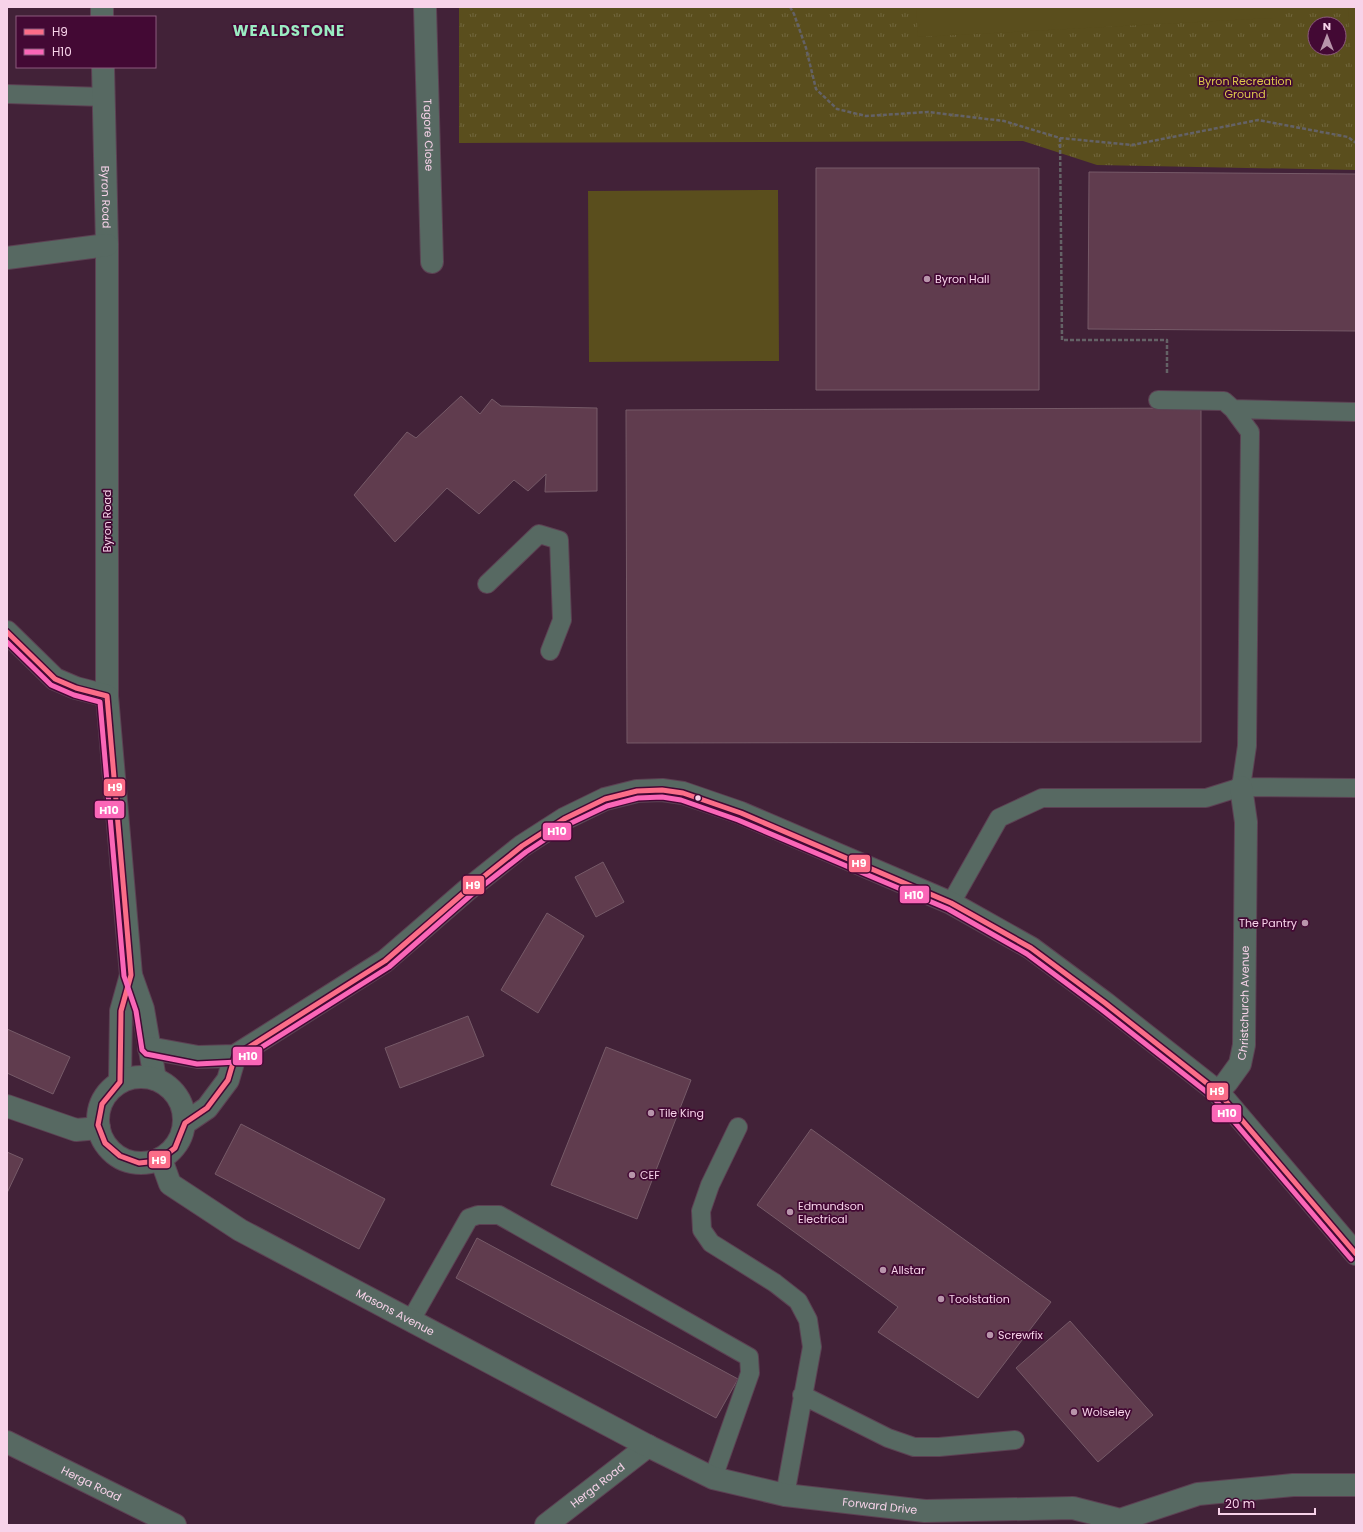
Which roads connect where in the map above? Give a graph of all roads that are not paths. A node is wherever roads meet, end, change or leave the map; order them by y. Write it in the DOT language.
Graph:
graph roads {
  1 [pos="425,7"];
  2 [pos="103,68"];
  3 [pos="7,94"];
  4 [pos="104,97"];
  5 [pos="106,246"];
  6 [pos="7,258"];
  7 [pos="432,262"];
  8 [pos="1163,400"];
  9 [pos="1233,409"];
  10 [pos="1356,412"];
  11 [pos="487,584"];
  12 [pos="7,632"];
  13 [pos="550,651"];
  14 [pos="106,696"];
  15 [pos="1241,787"];
  16 [pos="1356,788"];
  17 [pos="951,903"];
  18 [pos="131,975"];
  19 [pos="149,1048"];
  20 [pos="235,1056"];
  21 [pos="155,1079"];
  22 [pos="120,1082"];
  23 [pos="1218,1092"];
  24 [pos="7,1106"];
  25 [pos="185,1123"];
  26 [pos="738,1127"];
  27 [pos="98,1128"];
  28 [pos="161,1159"];
  29 [pos="1356,1254"];
  30 [pos="411,1320"];
  31 [pos="802,1394"];
  32 [pos="1015,1440"];
  33 [pos="7,1442"];
  34 [pos="648,1446"];
  35 [pos="713,1478"];
  36 [pos="1356,1485"];
  37 [pos="785,1495"];
  38 [pos="1120,1522"];
  39 [pos="175,1525"];
  40 [pos="546,1525"];
  1 -- 7 [label="street, Tagore Close"];
  2 -- 4 [label="street, Byron Road"];
  3 -- 4 [label="lane"];
  4 -- 5 [label="street, Byron Road"];
  5 -- 6 [label="street"];
  5 -- 14 [label="street, Byron Road"];
  8 -- 9 [label="lane"];
  9 -- 10 [label="lane"];
  9 -- 15 [label="lane"];
  11 -- 13 [label="lane"];
  12 -- 14 [label="street"];
  14 -- 18 [label="street, Byron Road"];
  15 -- 16 [label="lane"];
  15 -- 17 [label="lane"];
  15 -- 23 [label="street, Christchurch Avenue"];
  17 -- 20 [label="street"];
  17 -- 23 [label="street"];
  18 -- 19 [label="street, Byron Road"];
  18 -- 22 [label="street, Byron Road"];
  19 -- 20 [label="street"];
  19 -- 21 [label="street, Byron Road"];
  20 -- 25 [label="street"];
  21 -- 22 [label="street"];
  21 -- 25 [label="street"];
  22 -- 27 [label="street"];
  23 -- 29 [label="street"];
  24 -- 27 [label="street"];
  25 -- 28 [label="street"];
  26 -- 31 [label="lane"];
  27 -- 28 [label="street"];
  28 -- 30 [label="street, Masons Avenue"];
  30 -- 34 [label="street, Masons Avenue"];
  30 -- 35 [label="lane"];
  31 -- 32 [label="lane"];
  31 -- 37 [label="lane"];
  33 -- 39 [label="street, Herga Road"];
  34 -- 35 [label="street, Forward Drive"];
  34 -- 40 [label="street, Herga Road"];
  35 -- 37 [label="street, Forward Drive"];
  36 -- 38 [label="street, Forward Drive"];
  37 -- 38 [label="street, Forward Drive"];
}
